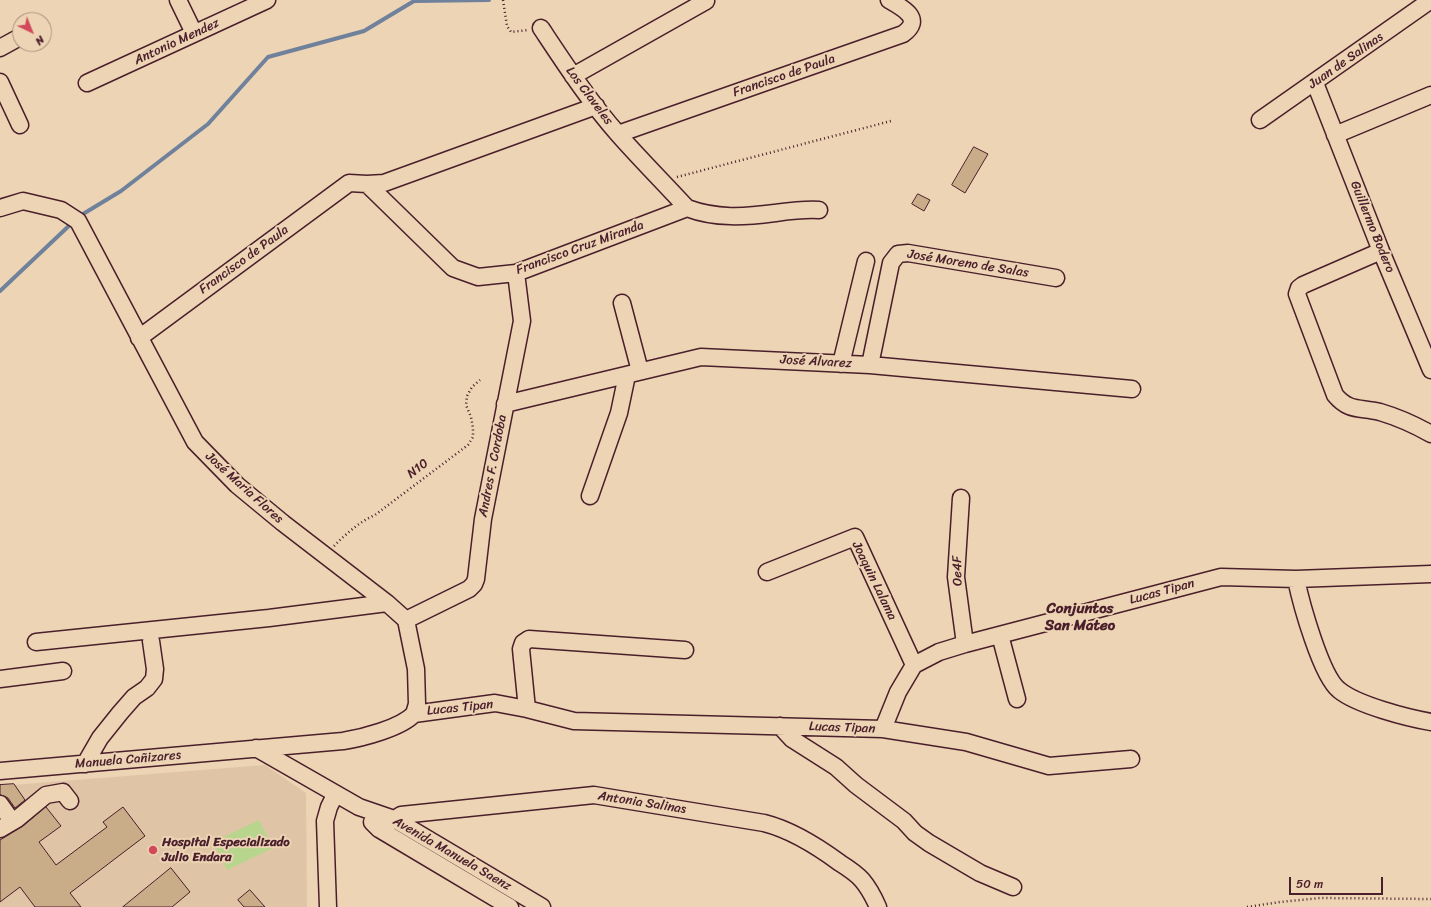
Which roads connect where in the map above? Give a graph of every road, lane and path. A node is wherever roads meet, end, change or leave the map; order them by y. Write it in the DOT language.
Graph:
graph roads {
  1 [pos="178,0"];
  2 [pos="266,0"];
  3 [pos="503,0"];
  4 [pos="889,0"];
  5 [pos="1431,0"];
  6 [pos="706,1"];
  7 [pos="541,28"];
  8 [pos="194,33"];
  9 [pos="12,41"];
  10 [pos="0,48"];
  11 [pos="573,76"];
  12 [pos="0,82"];
  13 [pos="88,83"];
  14 [pos="1314,83"];
  15 [pos="1431,95"];
  16 [pos="596,106"];
  17 [pos="1260,120"];
  18 [pos="891,121"];
  19 [pos="20,125"];
  20 [pos="618,134"];
  21 [pos="1335,135"];
  22 [pos="663,181"];
  23 [pos="367,184"];
  24 [pos="0,208"];
  25 [pos="687,208"];
  26 [pos="819,210"];
  27 [pos="1381,251"];
  28 [pos="866,261"];
  29 [pos="516,273"];
  30 [pos="1056,278"];
  31 [pos="622,303"];
  32 [pos="139,338"];
  33 [pos="841,364"];
  34 [pos="870,365"];
  35 [pos="1431,370"];
  36 [pos="634,373"];
  37 [pos="480,380"];
  38 [pos="1132,389"];
  39 [pos="504,404"];
  40 [pos="1431,434"];
  41 [pos="590,496"];
  42 [pos="961,498"];
  43 [pos="326,555"];
  44 [pos="766,572"];
  45 [pos="1431,574"];
  46 [pos="1296,580"];
  47 [pos="387,603"];
  48 [pos="406,620"];
  49 [pos="1000,635"];
  50 [pos="151,641"];
  51 [pos="36,642"];
  52 [pos="965,644"];
  53 [pos="685,650"];
  54 [pos="914,665"];
  55 [pos="63,671"];
  56 [pos="0,679"];
  57 [pos="1017,699"];
  58 [pos="528,709"];
  59 [pos="414,714"];
  60 [pos="1431,722"];
  61 [pos="780,726"];
  62 [pos="883,729"];
  63 [pos="256,748"];
  64 [pos="1131,759"];
  65 [pos="85,764"];
  66 [pos="0,771"];
  67 [pos="335,795"];
  68 [pos="70,801"];
  69 [pos="0,804"];
  70 [pos="358,808"];
  71 [pos="394,819"];
  72 [pos="6,825"];
  73 [pos="379,829"];
  74 [pos="1013,887"];
  75 [pos="1431,898"];
  76 [pos="328,907"];
  77 [pos="510,907"];
  78 [pos="542,907"];
  79 [pos="878,907"];
  80 [pos="1246,907"];
  1 -- 8 [label="street"];
  2 -- 8 [label="street, Antonio Mendez"];
  3 -- 7 [label="path"];
  4 -- 20 [label="street, Francisco de Paula"];
  5 -- 14 [label="street, Juan de Salinas"];
  6 -- 11 [label="street"];
  7 -- 11 [label="street, Los Claveles"];
  8 -- 13 [label="street, Antonio Mendez"];
  9 -- 10 [label="street"];
  11 -- 16 [label="street, Los Claveles"];
  12 -- 19 [label="street"];
  14 -- 17 [label="street, Juan de Salinas"];
  14 -- 21 [label="street, Guillermo Bodero"];
  15 -- 21 [label="street"];
  16 -- 20 [label="street, Los Claveles"];
  16 -- 23 [label="street"];
  18 -- 22 [label="path"];
  20 -- 22 [label="street, Los Claveles"];
  21 -- 27 [label="street, Guillermo Bodero"];
  22 -- 25 [label="street, Los Claveles"];
  23 -- 29 [label="street, Francisco Cruz Miranda"];
  23 -- 32 [label="street, Francisco de Paula"];
  24 -- 32 [label="street, José Maria Flores"];
  25 -- 26 [label="street"];
  25 -- 29 [label="street, Francisco Cruz Miranda"];
  27 -- 35 [label="street, Guillermo Bodero"];
  27 -- 40 [label="street"];
  28 -- 33 [label="street"];
  29 -- 39 [label="street, Andres F. Cordoba"];
  30 -- 34 [label="street, José Moreno de Salas"];
  31 -- 36 [label="street"];
  32 -- 43 [label="street, José Maria Flores"];
  33 -- 34 [label="street, José Alvarez"];
  33 -- 36 [label="street, José Alvarez"];
  34 -- 38 [label="street, José Alvarez"];
  36 -- 39 [label="street, José Alvarez"];
  36 -- 41 [label="street"];
  37 -- 43 [label="path, N10"];
  39 -- 48 [label="street, Andres F. Cordoba"];
  42 -- 52 [label="street, Oe4F"];
  43 -- 47 [label="street, José Maria Flores"];
  44 -- 54 [label="street, Joaquin Lalama"];
  45 -- 46 [label="street, Lucas Tipan"];
  46 -- 49 [label="street, Lucas Tipan"];
  46 -- 60 [label="street"];
  47 -- 48 [label="street, José Maria Flores"];
  47 -- 51 [label="street"];
  48 -- 59 [label="street"];
  49 -- 52 [label="street, Lucas Tipan"];
  49 -- 57 [label="street"];
  50 -- 65 [label="street"];
  52 -- 54 [label="street, Lucas Tipan"];
  53 -- 58 [label="street"];
  54 -- 62 [label="street, Lucas Tipan"];
  55 -- 56 [label="street"];
  58 -- 59 [label="street, Lucas Tipan"];
  58 -- 61 [label="street, Lucas Tipan"];
  59 -- 63 [label="street, Lucas Tipan"];
  61 -- 62 [label="street, Lucas Tipan"];
  61 -- 74 [label="street"];
  62 -- 64 [label="street"];
  63 -- 65 [label="street, Manuela Cañizares"];
  63 -- 67 [label="street, Avenida Manuela Saenz"];
  65 -- 66 [label="street, Manuela Cañizares"];
  67 -- 70 [label="street, Avenida Manuela Saenz"];
  67 -- 76 [label="street"];
  68 -- 72 [label="street"];
  69 -- 72 [label="street"];
  70 -- 71 [label="street, Avenida Manuela Saenz"];
  70 -- 73 [label="street, Avenida Manuela Saenz"];
  71 -- 73 [label="street, Antonia Salinas"];
  71 -- 78 [label="street, Avenida Manuela Saenz"];
  71 -- 79 [label="street, Antonia Salinas"];
  73 -- 77 [label="street, Avenida Manuela Saenz"];
  75 -- 80 [label="path"];
}
